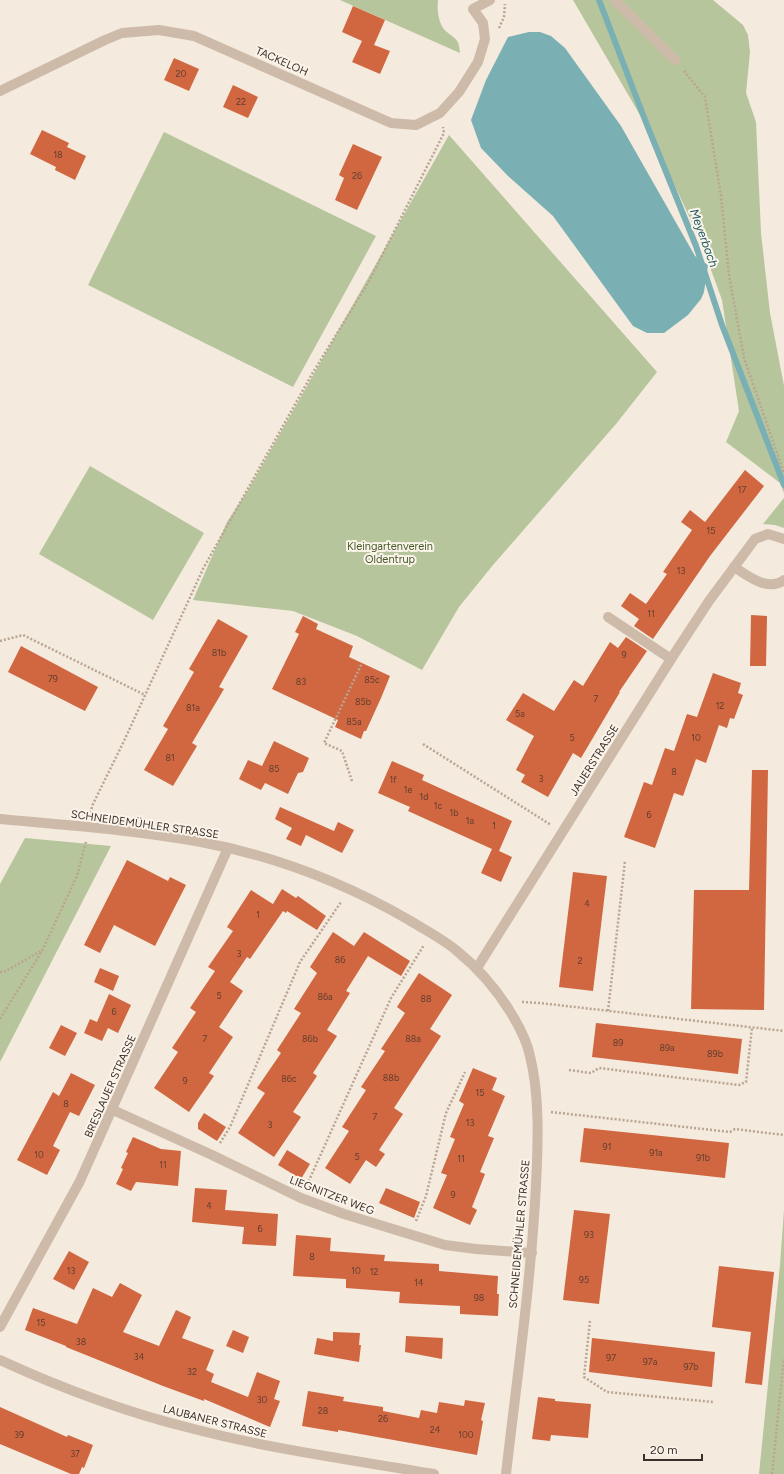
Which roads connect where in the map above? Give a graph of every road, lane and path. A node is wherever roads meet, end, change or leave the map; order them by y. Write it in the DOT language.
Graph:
graph roads {
  1 [pos="490,0"];
  2 [pos="615,0"];
  3 [pos="675,60"];
  4 [pos="0,91"];
  5 [pos="440,113"];
  6 [pos="784,473"];
  7 [pos="784,539"];
  8 [pos="734,567"];
  9 [pos="784,580"];
  10 [pos="608,617"];
  11 [pos="0,641"];
  12 [pos="671,658"];
  13 [pos="362,663"];
  14 [pos="145,695"];
  15 [pos="423,744"];
  16 [pos="352,781"];
  17 [pos="0,819"];
  18 [pos="88,827"];
  19 [pos="563,833"];
  20 [pos="228,848"];
  21 [pos="625,861"];
  22 [pos="350,889"];
  23 [pos="431,933"];
  24 [pos="42,951"];
  25 [pos="477,968"];
  26 [pos="0,972"];
  27 [pos="504,1002"];
  28 [pos="608,1011"];
  29 [pos="0,1019"];
  30 [pos="752,1027"];
  31 [pos="784,1031"];
  32 [pos="569,1070"];
  33 [pos="464,1072"];
  34 [pos="113,1110"];
  35 [pos="536,1110"];
  36 [pos="784,1135"];
  37 [pos="212,1155"];
  38 [pos="301,1198"];
  39 [pos="411,1235"];
  40 [pos="532,1253"];
  41 [pos="590,1321"];
  42 [pos="0,1326"];
  43 [pos="784,1358"];
  44 [pos="0,1360"];
  45 [pos="712,1402"];
  46 [pos="434,1474"];
  47 [pos="506,1474"];
  48 [pos="772,1474"];
  1 -- 5 [label="street, TACKELOH"];
  2 -- 3 [label="street"];
  3 -- 6 [label="path"];
  4 -- 5 [label="street, TACKELOH"];
  5 -- 14 [label="path"];
  7 -- 8 [label="street, JAUERSTRASSE"];
  8 -- 9 [label="street"];
  8 -- 12 [label="street, JAUERSTRASSE"];
  10 -- 12 [label="street"];
  11 -- 14 [label="path"];
  12 -- 19 [label="street, JAUERSTRASSE"];
  13 -- 16 [label="path"];
  14 -- 18 [label="path"];
  15 -- 19 [label="path"];
  17 -- 18 [label="street, SCHNEIDEMÜHLER STRASSE"];
  18 -- 20 [label="street, SCHNEIDEMÜHLER STRASSE"];
  18 -- 24 [label="path"];
  19 -- 25 [label="street, JAUERSTRASSE"];
  20 -- 22 [label="street, SCHNEIDEMÜHLER STRASSE"];
  20 -- 34 [label="street, BRESLAUER STRASSE"];
  21 -- 28 [label="path"];
  22 -- 23 [label="street, SCHNEIDEMÜHLER STRASSE"];
  22 -- 37 [label="path"];
  23 -- 25 [label="street, SCHNEIDEMÜHLER STRASSE"];
  23 -- 38 [label="path"];
  24 -- 26 [label="path"];
  24 -- 29 [label="path"];
  25 -- 27 [label="street, SCHNEIDEMÜHLER STRASSE"];
  27 -- 28 [label="path"];
  27 -- 35 [label="street, SCHNEIDEMÜHLER STRASSE"];
  28 -- 30 [label="path"];
  30 -- 31 [label="path"];
  30 -- 32 [label="path"];
  33 -- 39 [label="path"];
  34 -- 37 [label="street, LIEGNITZER WEG"];
  34 -- 42 [label="street, BRESLAUER STRASSE"];
  35 -- 36 [label="path"];
  35 -- 40 [label="street, SCHNEIDEMÜHLER STRASSE"];
  37 -- 38 [label="street, LIEGNITZER WEG"];
  38 -- 39 [label="street, LIEGNITZER WEG"];
  39 -- 40 [label="street, LIEGNITZER WEG"];
  40 -- 47 [label="street, SCHNEIDEMÜHLER STRASSE"];
  41 -- 45 [label="path"];
  43 -- 48 [label="path"];
  44 -- 46 [label="street, LAUBANER STRASSE"];
}
